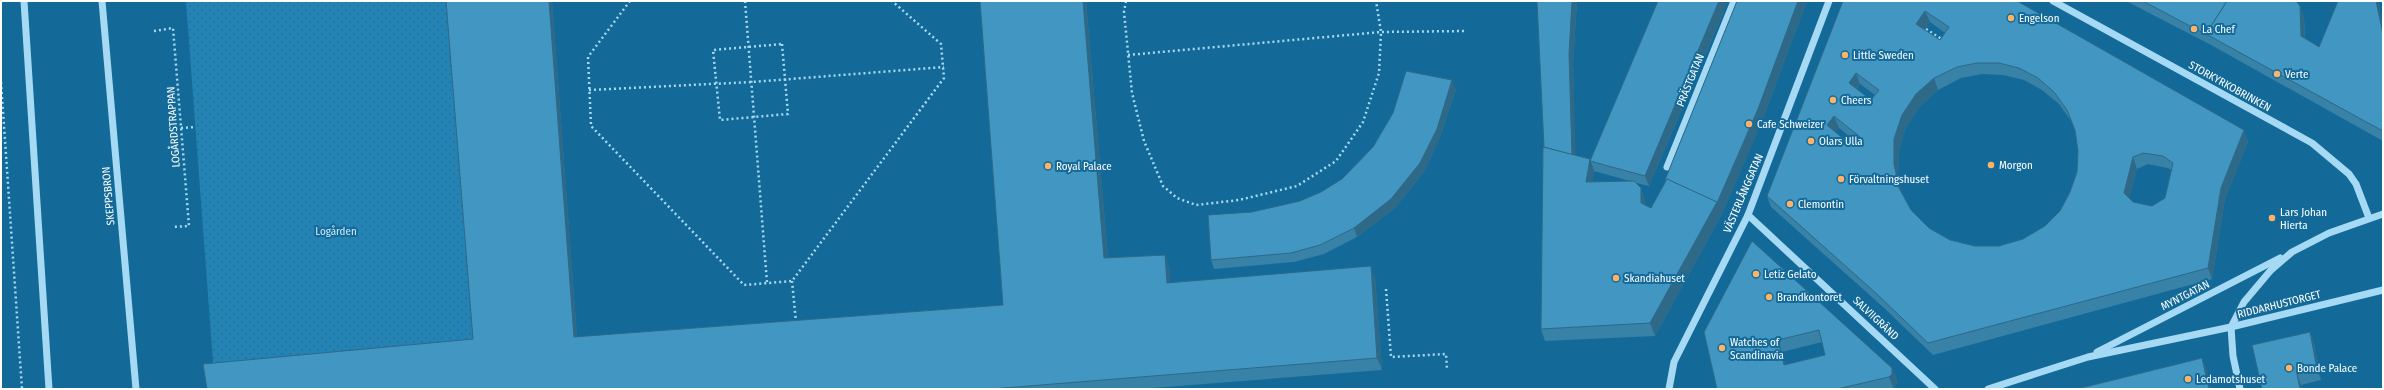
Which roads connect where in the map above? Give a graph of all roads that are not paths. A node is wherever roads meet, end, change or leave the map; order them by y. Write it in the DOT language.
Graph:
graph roads {
  1 [pos="24,1"];
  2 [pos="102,1"];
  3 [pos="1734,1"];
  4 [pos="1828,1"];
  5 [pos="2053,1"];
  6 [pos="1667,167"];
  7 [pos="2383,214"];
  8 [pos="1748,215"];
  9 [pos="2369,218"];
  10 [pos="2292,252"];
  11 [pos="2383,290"];
  12 [pos="2231,327"];
  13 [pos="2088,357"];
  14 [pos="49,389"];
  15 [pos="136,389"];
  16 [pos="1669,389"];
  17 [pos="1935,389"];
  18 [pos="1988,389"];
  19 [pos="2240,389"];
  1 -- 14 [label="street"];
  2 -- 15 [label="street, SKEPPSBRON"];
  3 -- 6 [label="street, PRÄSTGATAN"];
  4 -- 8 [label="street, VÄSTERLÅNGGATAN"];
  5 -- 9 [label="street, STORKYRKOBRINKEN"];
  7 -- 9 [label="street, RIDDARHUSTORGET"];
  8 -- 16 [label="street, VÄSTERLÅNGGATAN"];
  8 -- 17 [label="street, SALVIIGRÄND"];
  9 -- 10 [label="street, RIDDARHUSTORGET"];
  10 -- 12 [label="street, RIDDARHUSTORGET"];
  10 -- 13 [label="street, MYNTGATAN"];
  11 -- 12 [label="street, RIDDARHUSTORGET"];
  12 -- 13 [label="street, MYNTGATAN"];
  12 -- 19 [label="street"];
  13 -- 18 [label="street, MYNTGATAN"];
}
